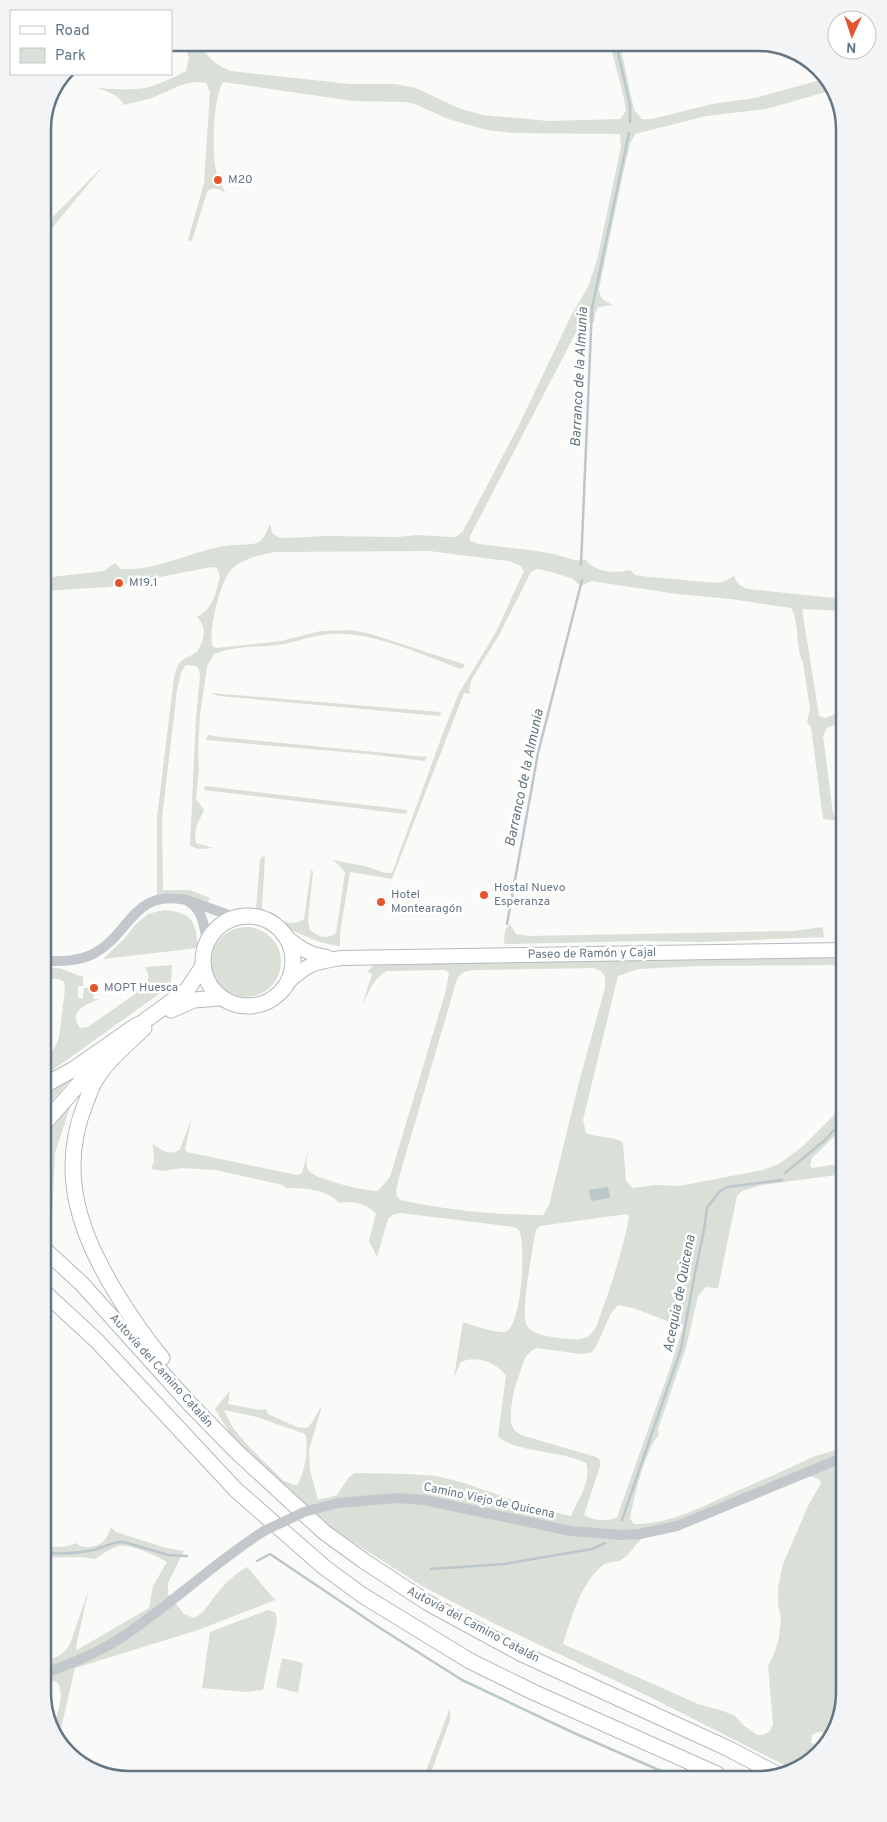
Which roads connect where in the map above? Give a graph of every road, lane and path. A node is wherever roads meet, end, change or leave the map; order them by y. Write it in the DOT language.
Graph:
graph roads {
  1 [pos="186,900"];
  2 [pos="237,918"];
  3 [pos="283,934"];
  4 [pos="208,941"];
  5 [pos="836,950"];
  6 [pos="340,958"];
  7 [pos="51,961"];
  8 [pos="203,966"];
  9 [pos="288,982"];
  10 [pos="190,995"];
  11 [pos="219,998"];
  12 [pos="141,1026"];
  13 [pos="51,1082"];
  14 [pos="51,1116"];
  15 [pos="51,1256"];
  16 [pos="51,1299"];
  17 [pos="836,1460"];
  18 [pos="428,1604"];
  19 [pos="51,1671"];
  20 [pos="768,1770"];
  21 [pos="710,1771"];
  1 -- 2 [label="street"];
  1 -- 4 [label="street"];
  1 -- 7 [label="street"];
  2 -- 3 [label="highway"];
  2 -- 4 [label="highway"];
  3 -- 6 [label="main road"];
  3 -- 9 [label="highway"];
  4 -- 8 [label="highway"];
  5 -- 6 [label="main road, Paseo de Ramón y Cajal"];
  6 -- 9 [label="main road"];
  8 -- 10 [label="highway"];
  8 -- 11 [label="highway"];
  9 -- 11 [label="highway"];
  10 -- 11 [label="highway"];
  10 -- 12 [label="highway"];
  12 -- 13 [label="highway"];
  12 -- 14 [label="highway"];
  12 -- 18 [label="highway"];
  15 -- 18 [label="highway, Autovía del Camino Catalán"];
  16 -- 21 [label="highway, Autovía del Camino Catalán"];
  17 -- 19 [label="street, Camino Viejo de Quicena, bridge"];
  18 -- 20 [label="highway, Autovía del Camino Catalán"];
}
